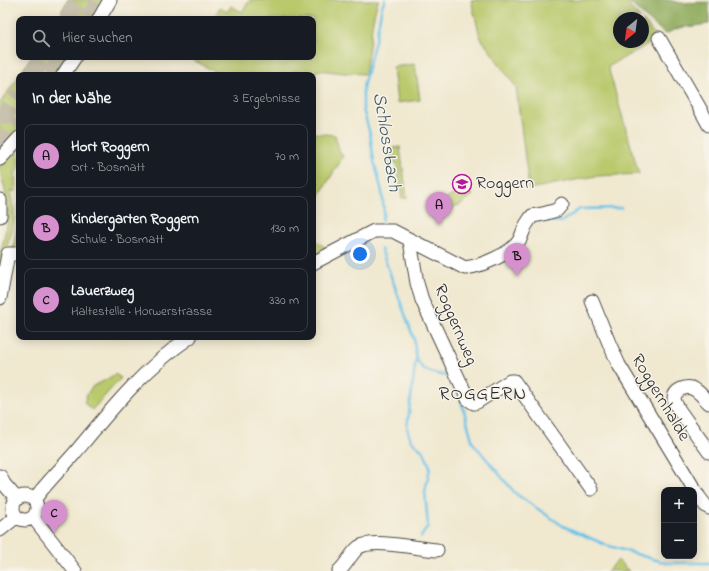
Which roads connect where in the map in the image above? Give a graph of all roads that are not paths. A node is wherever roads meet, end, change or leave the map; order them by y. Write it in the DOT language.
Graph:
graph roads {
  1 [pos="110,0"];
  2 [pos="101,16"];
  3 [pos="659,38"];
  4 [pos="74,60"];
  5 [pos="68,72"];
  6 [pos="709,126"];
  7 [pos="16,141"];
  8 [pos="0,159"];
  9 [pos="0,200"];
  10 [pos="562,204"];
  11 [pos="0,216"];
  12 [pos="410,241"];
  13 [pos="16,254"];
  14 [pos="316,261"];
  15 [pos="0,298"];
  16 [pos="592,301"];
  17 [pos="186,340"];
  18 [pos="709,403"];
  19 [pos="709,452"];
  20 [pos="0,476"];
  21 [pos="591,489"];
  22 [pos="17,499"];
  23 [pos="34,500"];
  24 [pos="709,508"];
  25 [pos="16,517"];
  26 [pos="33,517"];
  27 [pos="0,530"];
  28 [pos="437,550"];
  29 [pos="76,571"];
  30 [pos="339,571"];
  1 -- 2 [label="street"];
  3 -- 6 [label="street"];
  4 -- 5 [label="street"];
  7 -- 8 [label="street"];
  9 -- 11 [label="street"];
  10 -- 12 [label="street"];
  12 -- 14 [label="street"];
  12 -- 21 [label="street, Roggernweg"];
  13 -- 15 [label="street"];
  16 -- 24 [label="street, Roggernhalde"];
  17 -- 23 [label="street"];
  18 -- 19 [label="street"];
  20 -- 22 [label="street"];
  22 -- 23 [label="street"];
  22 -- 25 [label="street"];
  23 -- 26 [label="street"];
  25 -- 26 [label="street"];
  25 -- 27 [label="street"];
  26 -- 29 [label="street"];
  28 -- 30 [label="street"];
}
